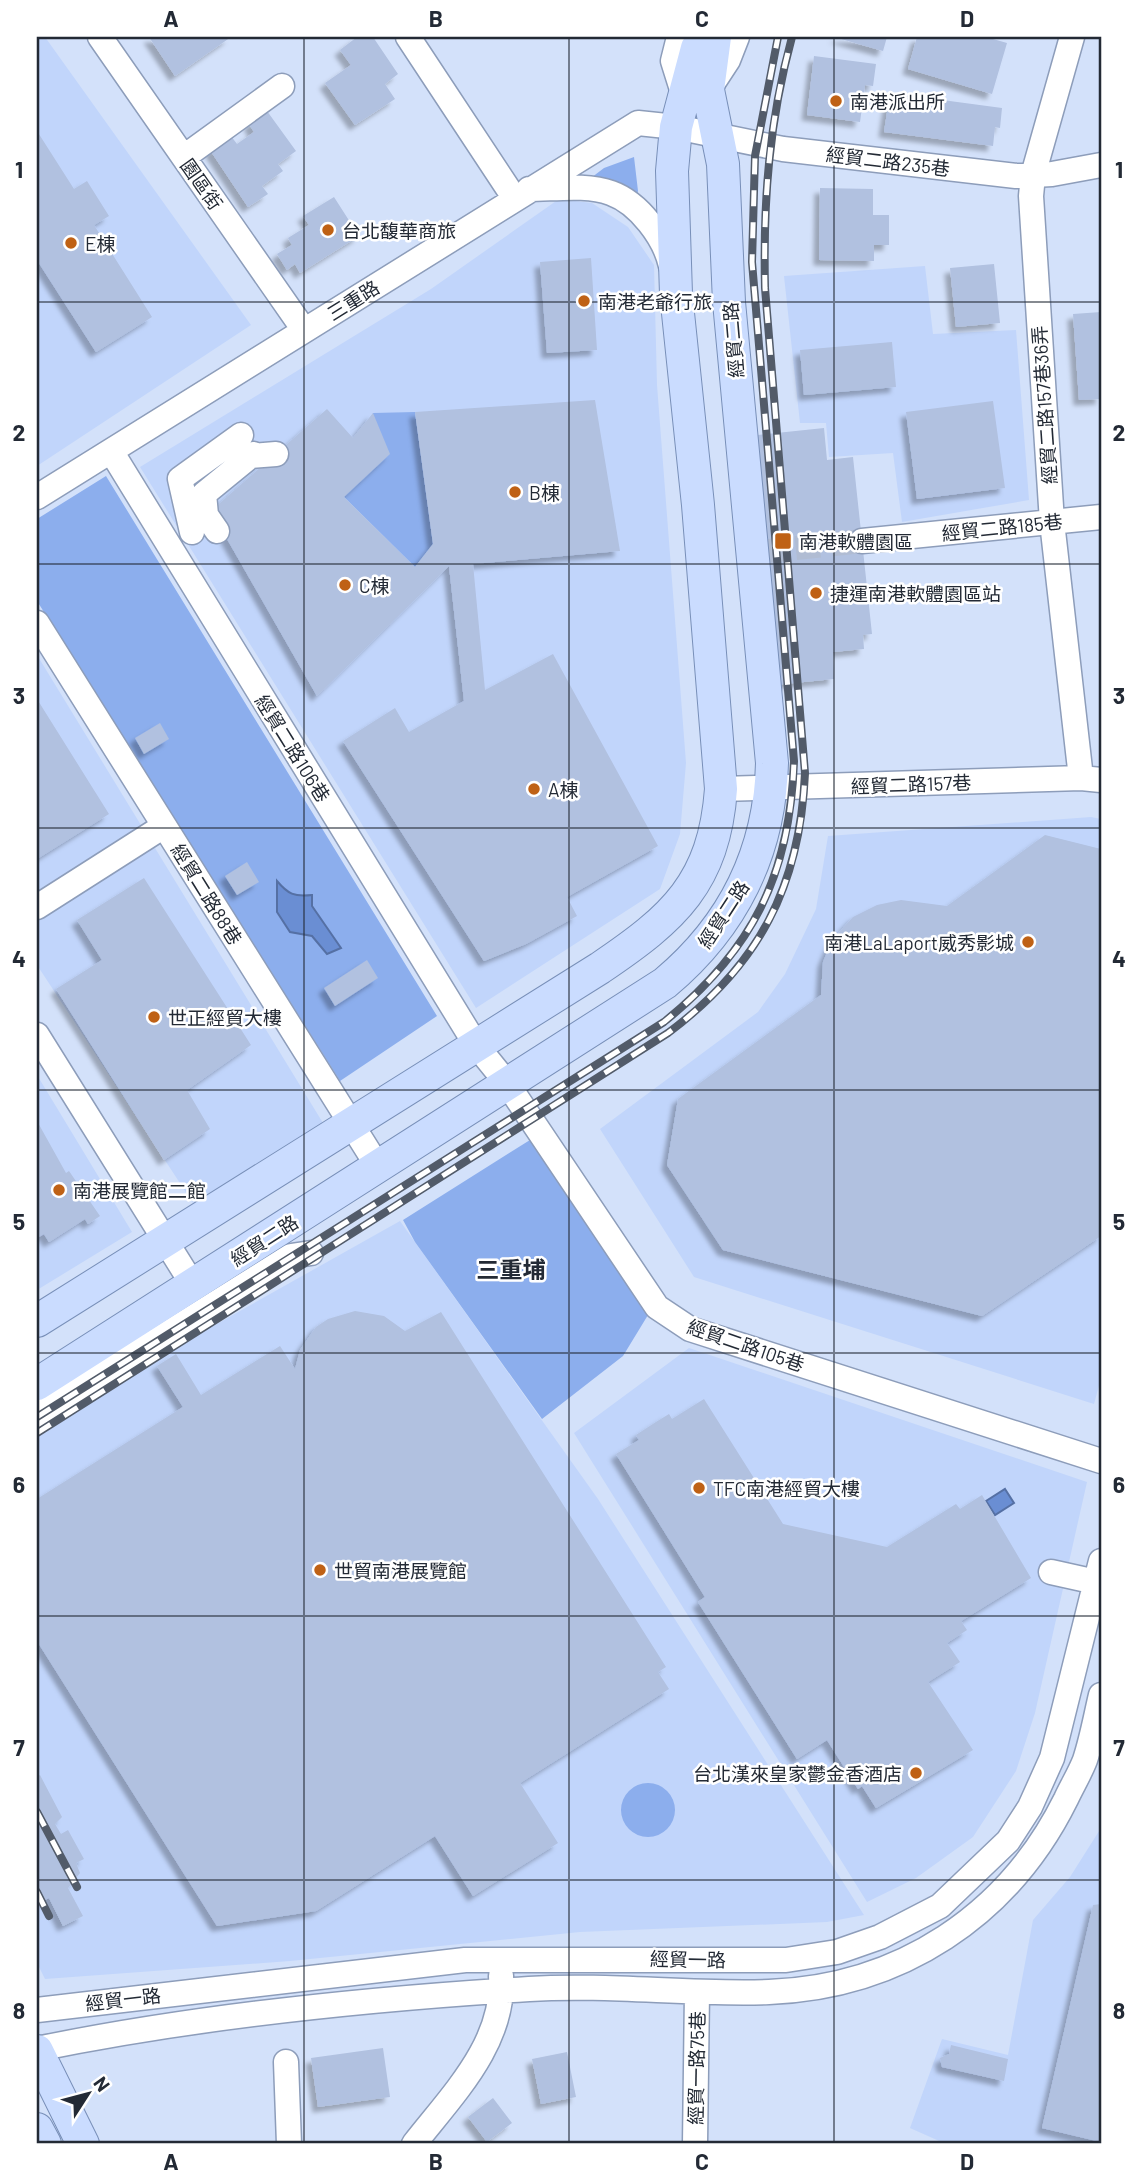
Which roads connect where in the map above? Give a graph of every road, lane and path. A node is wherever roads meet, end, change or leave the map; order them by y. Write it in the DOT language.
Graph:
graph roads {
  1 [pos="100,37"];
  2 [pos="408,37"];
  3 [pos="659,37"];
  4 [pos="679,37"];
  5 [pos="700,37"];
  6 [pos="715,37"];
  7 [pos="737,37"];
  8 [pos="1072,37"];
  9 [pos="673,61"];
  10 [pos="282,86"];
  11 [pos="696,93"];
  12 [pos="676,127"];
  13 [pos="715,134"];
  14 [pos="184,157"];
  15 [pos="1101,165"];
  16 [pos="1033,175"];
  17 [pos="521,194"];
  18 [pos="676,294"];
  19 [pos="304,330"];
  20 [pos="110,451"];
  21 [pos="37,497"];
  22 [pos="191,504"];
  23 [pos="1101,517"];
  24 [pos="1052,522"];
  25 [pos="217,531"];
  26 [pos="862,541"];
  27 [pos="37,624"];
  28 [pos="1091,779"];
  29 [pos="721,789"];
  30 [pos="772,790"];
  31 [pos="164,826"];
  32 [pos="37,907"];
  33 [pos="37,1035"];
  34 [pos="476,1045"];
  35 [pos="506,1082"];
  36 [pos="351,1124"];
  37 [pos="377,1166"];
  38 [pos="165,1240"];
  39 [pos="311,1253"];
  40 [pos="193,1285"];
  41 [pos="37,1321"];
  42 [pos="37,1384"];
  43 [pos="37,1415"];
  44 [pos="1101,1461"];
  45 [pos="1051,1572"];
  46 [pos="1099,1572"];
  47 [pos="1101,1695"];
  48 [pos="500,1959"];
  49 [pos="502,1992"];
  50 [pos="697,1992"];
  51 [pos="37,2010"];
  52 [pos="37,2050"];
  53 [pos="285,2062"];
  54 [pos="37,2129"];
  55 [pos="45,2144"];
  56 [pos="83,2144"];
  57 [pos="289,2144"];
  58 [pos="414,2144"];
  59 [pos="695,2144"];
  1 -- 14 [label="street, 園區街"];
  2 -- 17 [label="street"];
  3 -- 9 [label="street"];
  4 -- 9 [label="street"];
  5 -- 11 [label="main road"];
  6 -- 11 [label="main road"];
  7 -- 11 [label="street"];
  8 -- 16 [label="street, 經貿二路157巷36弄"];
  9 -- 11 [label="street"];
  10 -- 14 [label="street"];
  11 -- 12 [label="main road"];
  11 -- 13 [label="main road, 經貿二路"];
  12 -- 13 [label="street, 經貿二路235巷"];
  12 -- 17 [label="street, 三重路"];
  12 -- 18 [label="main road"];
  13 -- 16 [label="street, 經貿二路235巷"];
  13 -- 30 [label="main road, 經貿二路"];
  14 -- 19 [label="street, 園區街"];
  15 -- 16 [label="street, 經貿二路235巷"];
  16 -- 24 [label="street, 經貿二路157巷36弄"];
  17 -- 18 [label="street"];
  17 -- 19 [label="street, 三重路"];
  18 -- 29 [label="main road"];
  19 -- 20 [label="street, 三重路"];
  20 -- 21 [label="street, 三重路"];
  20 -- 34 [label="street, 經貿二路106巷"];
  22 -- 22 [label="street"];
  22 -- 25 [label="street"];
  23 -- 24 [label="street, 經貿二路185巷"];
  24 -- 26 [label="street, 經貿二路185巷"];
  24 -- 28 [label="street, 經貿二路157巷36弄"];
  27 -- 31 [label="street, 經貿二路88巷"];
  28 -- 30 [label="street, 經貿二路157巷"];
  29 -- 30 [label="street, 經貿二路157巷"];
  29 -- 34 [label="main road"];
  30 -- 35 [label="main road, 經貿二路"];
  31 -- 32 [label="street"];
  31 -- 36 [label="street, 經貿二路88巷"];
  33 -- 38 [label="street"];
  34 -- 35 [label="street, 經貿二路105巷"];
  34 -- 36 [label="main road"];
  35 -- 37 [label="main road, 經貿二路"];
  35 -- 44 [label="street, 經貿二路105巷"];
  36 -- 37 [label="street, 經貿二路88巷"];
  36 -- 38 [label="main road"];
  37 -- 40 [label="main road, 經貿二路"];
  38 -- 40 [label="street"];
  38 -- 41 [label="main road"];
  39 -- 43 [label="street"];
  40 -- 42 [label="main road, 經貿二路"];
  45 -- 46 [label="street"];
  46 -- 48 [label="street, 經貿一路"];
  47 -- 50 [label="street, 經貿一路"];
  48 -- 49 [label="street"];
  48 -- 51 [label="street, 經貿一路"];
  49 -- 50 [label="street, 經貿一路"];
  49 -- 52 [label="street, 經貿一路"];
  49 -- 58 [label="street"];
  50 -- 59 [label="street, 經貿一路75巷"];
  52 -- 56 [label="main road"];
  53 -- 57 [label="street"];
  54 -- 55 [label="main road"];
}
